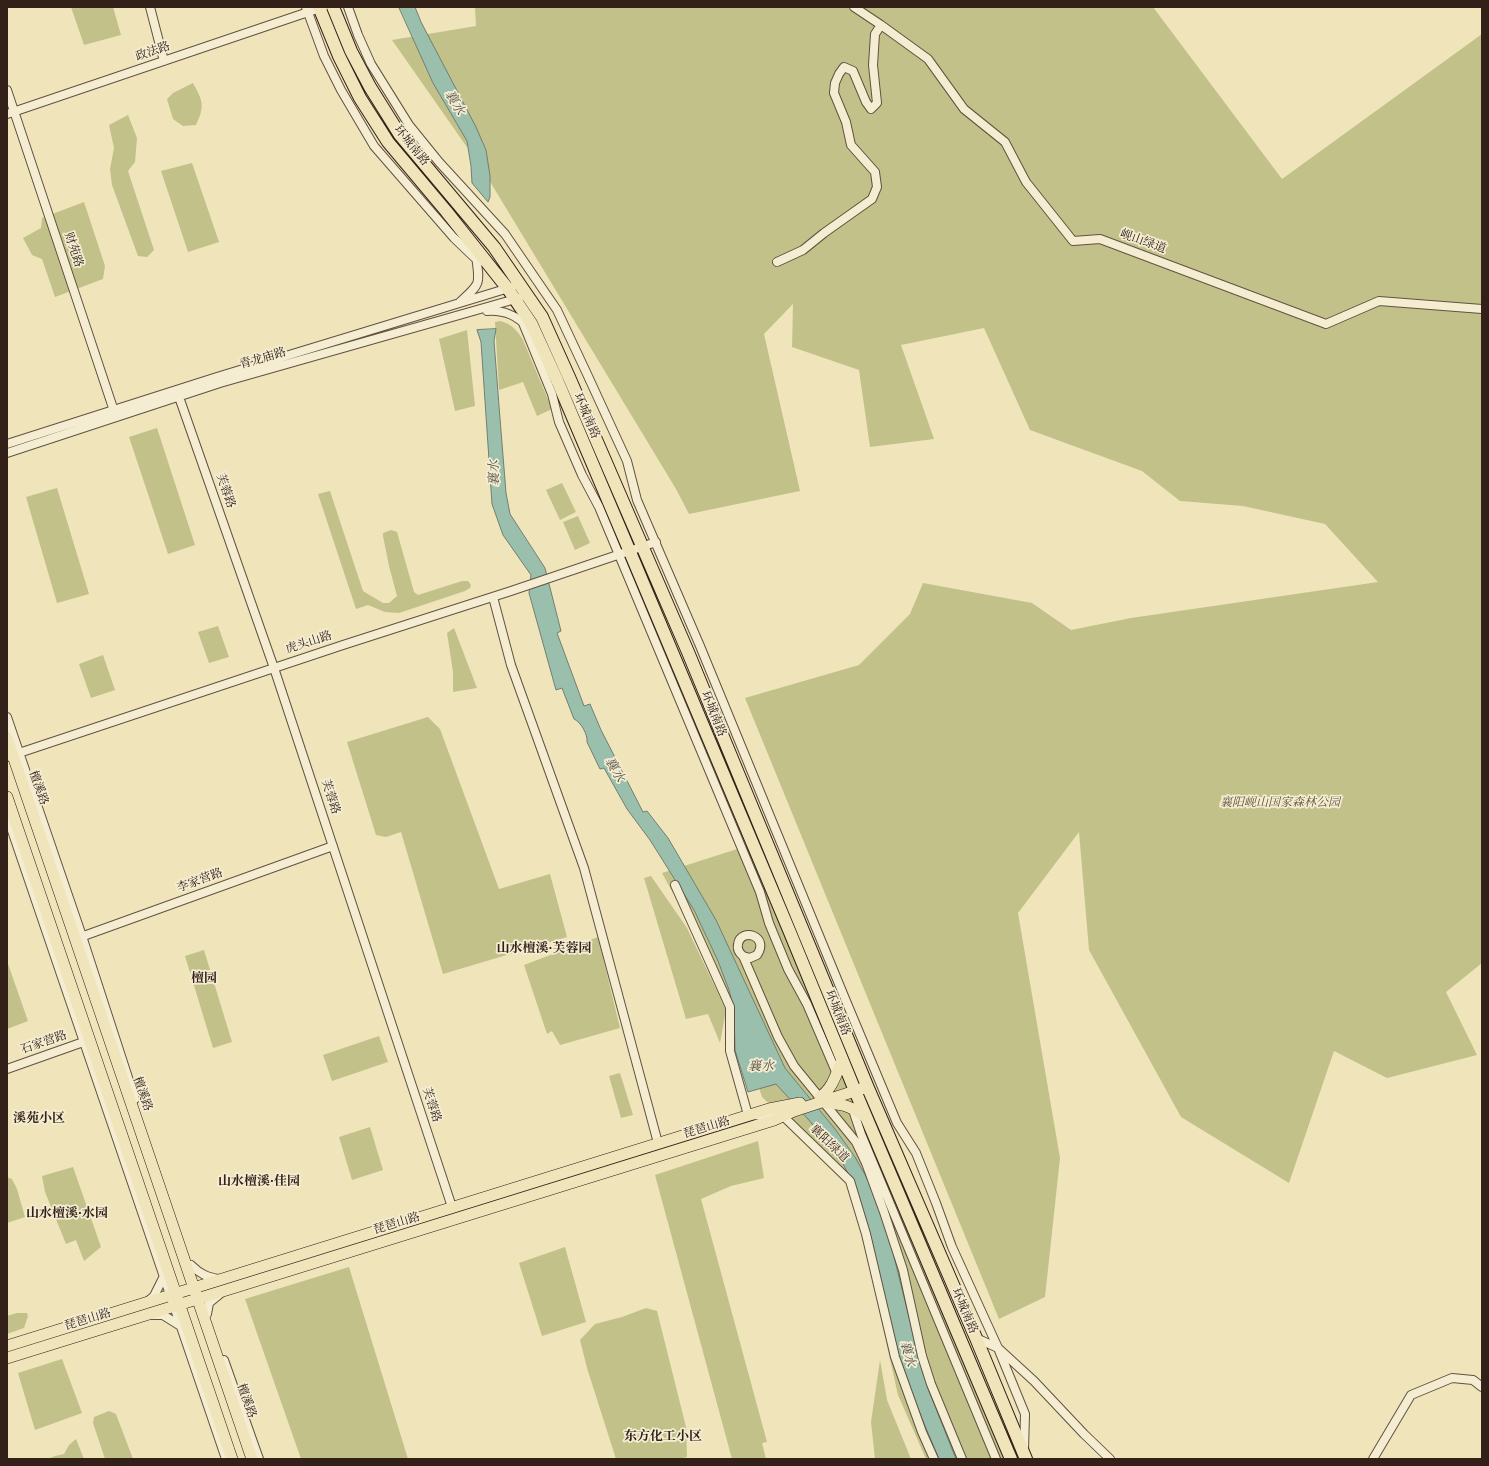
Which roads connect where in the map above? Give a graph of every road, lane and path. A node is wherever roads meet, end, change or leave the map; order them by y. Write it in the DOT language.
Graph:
graph roads {
  1 [pos="150,7"];
  2 [pos="321,7"];
  3 [pos="333,7"];
  4 [pos="348,7"];
  5 [pos="854,7"];
  6 [pos="306,10"];
  7 [pos="881,25"];
  8 [pos="164,61"];
  9 [pos="7,90"];
  10 [pos="11,112"];
  11 [pos="475,248"];
  12 [pos="476,260"];
  13 [pos="777,262"];
  14 [pos="520,284"];
  15 [pos="508,289"];
  16 [pos="527,295"];
  17 [pos="514,300"];
  18 [pos="457,304"];
  19 [pos="1482,309"];
  20 [pos="473,312"];
  21 [pos="524,323"];
  22 [pos="540,342"];
  23 [pos="179,397"];
  24 [pos="115,413"];
  25 [pos="7,444"];
  26 [pos="7,453"];
  27 [pos="656,542"];
  28 [pos="643,548"];
  29 [pos="624,554"];
  30 [pos="493,597"];
  31 [pos="274,668"];
  32 [pos="7,717"];
  33 [pos="7,738"];
  34 [pos="13,755"];
  35 [pos="7,797"];
  36 [pos="7,816"];
  37 [pos="333,846"];
  38 [pos="675,885"];
  39 [pos="78,937"];
  40 [pos="743,956"];
  41 [pos="87,1041"];
  42 [pos="842,1060"];
  43 [pos="7,1069"];
  44 [pos="837,1074"];
  45 [pos="878,1078"];
  46 [pos="866,1083"];
  47 [pos="854,1088"];
  48 [pos="821,1099"];
  49 [pos="852,1107"];
  50 [pos="793,1108"];
  51 [pos="748,1115"];
  52 [pos="783,1116"];
  53 [pos="866,1117"];
  54 [pos="658,1143"];
  55 [pos="452,1207"];
  56 [pos="191,1265"];
  57 [pos="163,1278"];
  58 [pos="222,1279"];
  59 [pos="196,1287"];
  60 [pos="224,1292"];
  61 [pos="172,1294"];
  62 [pos="200,1299"];
  63 [pos="145,1303"];
  64 [pos="176,1306"];
  65 [pos="150,1314"];
  66 [pos="207,1314"];
  67 [pos="179,1324"];
  68 [pos="976,1338"];
  69 [pos="7,1346"];
  70 [pos="998,1348"];
  71 [pos="7,1358"];
  72 [pos="1482,1387"];
  73 [pos="1025,1457"];
  74 [pos="226,1459"];
  75 [pos="232,1459"];
  76 [pos="252,1459"];
  77 [pos="259,1459"];
  78 [pos="934,1459"];
  79 [pos="962,1459"];
  80 [pos="996,1459"];
  81 [pos="1011,1459"];
  82 [pos="1110,1459"];
  83 [pos="1373,1459"];
  1 -- 8 [label="street"];
  2 -- 6 [label="street, 政法路"];
  2 -- 11 [label="highway, 环城南路"];
  3 -- 14 [label="highway, 环城南路"];
  4 -- 27 [label="street"];
  5 -- 7 [label="street"];
  6 -- 8 [label="street, 政法路"];
  6 -- 12 [label="street"];
  7 -- 13 [label="street"];
  7 -- 19 [label="street, 岘山绿道"];
  8 -- 10 [label="street, 政法路"];
  9 -- 10 [label="street, 财苑路"];
  10 -- 24 [label="street, 财苑路"];
  11 -- 12 [label="street"];
  11 -- 15 [label="highway, 环城南路"];
  12 -- 18 [label="street"];
  14 -- 15 [label="street, 青龙庙路"];
  14 -- 16 [label="highway, 环城南路"];
  15 -- 17 [label="highway, 环城南路"];
  15 -- 18 [label="street, 青龙庙路"];
  16 -- 17 [label="street, 青龙庙路"];
  16 -- 28 [label="highway, 环城南路"];
  17 -- 20 [label="street, 青龙庙路"];
  17 -- 22 [label="highway, 环城南路"];
  18 -- 24 [label="street, 青龙庙路"];
  20 -- 21 [label="street"];
  20 -- 23 [label="street, 青龙庙路"];
  21 -- 22 [label="street"];
  21 -- 29 [label="street"];
  22 -- 29 [label="highway, 环城南路"];
  23 -- 24 [label="street, 青龙庙路"];
  23 -- 31 [label="street, 芙蓉路"];
  24 -- 25 [label="street, 青龙庙路"];
  24 -- 26 [label="street, 青龙庙路"];
  27 -- 28 [label="street, 虎头山路"];
  27 -- 45 [label="street"];
  28 -- 29 [label="street, 虎头山路"];
  28 -- 46 [label="highway, 环城南路"];
  29 -- 30 [label="street, 虎头山路"];
  29 -- 42 [label="highway, 环城南路"];
  29 -- 44 [label="street"];
  30 -- 31 [label="street, 虎头山路"];
  30 -- 54 [label="street"];
  31 -- 34 [label="street, 虎头山路"];
  31 -- 37 [label="street, 芙蓉路"];
  32 -- 34 [label="street"];
  33 -- 34 [label="main road, 檀溪路"];
  34 -- 39 [label="main road, 檀溪路"];
  35 -- 41 [label="main road"];
  36 -- 41 [label="street"];
  37 -- 39 [label="street, 李家营路"];
  37 -- 55 [label="street, 芙蓉路"];
  38 -- 51 [label="street"];
  39 -- 56 [label="street"];
  39 -- 59 [label="main road, 檀溪路"];
  40 -- 48 [label="street, 襄阳绿道"];
  41 -- 43 [label="street, 石家营路"];
  41 -- 57 [label="street"];
  41 -- 61 [label="main road"];
  42 -- 44 [label="main road"];
  42 -- 47 [label="highway, 环城南路"];
  44 -- 48 [label="main road"];
  45 -- 46 [label="street"];
  45 -- 70 [label="street"];
  46 -- 47 [label="main road"];
  46 -- 68 [label="highway, 环城南路"];
  47 -- 48 [label="main road"];
  47 -- 53 [label="highway, 环城南路"];
  48 -- 49 [label="main road"];
  48 -- 50 [label="main road"];
  48 -- 79 [label="street, 襄阳绿道"];
  49 -- 53 [label="main road"];
  49 -- 80 [label="street"];
  50 -- 51 [label="main road, 琵琶山路"];
  50 -- 52 [label="main road, 琵琶山路"];
  51 -- 52 [label="street"];
  51 -- 54 [label="main road, 琵琶山路"];
  52 -- 60 [label="main road, 琵琶山路"];
  52 -- 78 [label="street, 襄阳绿道"];
  53 -- 81 [label="highway, 环城南路"];
  54 -- 55 [label="main road, 琵琶山路"];
  55 -- 58 [label="main road, 琵琶山路"];
  56 -- 58 [label="street"];
  56 -- 59 [label="street"];
  57 -- 61 [label="street"];
  57 -- 63 [label="street"];
  58 -- 59 [label="main road, 琵琶山路"];
  59 -- 61 [label="main road, 琵琶山路"];
  59 -- 62 [label="main road, 檀溪路"];
  60 -- 62 [label="main road, 琵琶山路"];
  60 -- 66 [label="street"];
  61 -- 63 [label="main road, 琵琶山路"];
  61 -- 64 [label="main road"];
  62 -- 64 [label="main road, 琵琶山路"];
  62 -- 66 [label="street"];
  62 -- 76 [label="main road, 檀溪路"];
  63 -- 69 [label="main road, 琵琶山路"];
  64 -- 65 [label="main road, 琵琶山路"];
  64 -- 67 [label="street"];
  64 -- 75 [label="main road"];
  65 -- 67 [label="street"];
  65 -- 71 [label="main road, 琵琶山路"];
  66 -- 77 [label="street"];
  67 -- 74 [label="street"];
  68 -- 70 [label="street"];
  68 -- 73 [label="highway, 环城南路"];
  70 -- 73 [label="street"];
  70 -- 82 [label="street"];
  72 -- 83 [label="street"];
}
